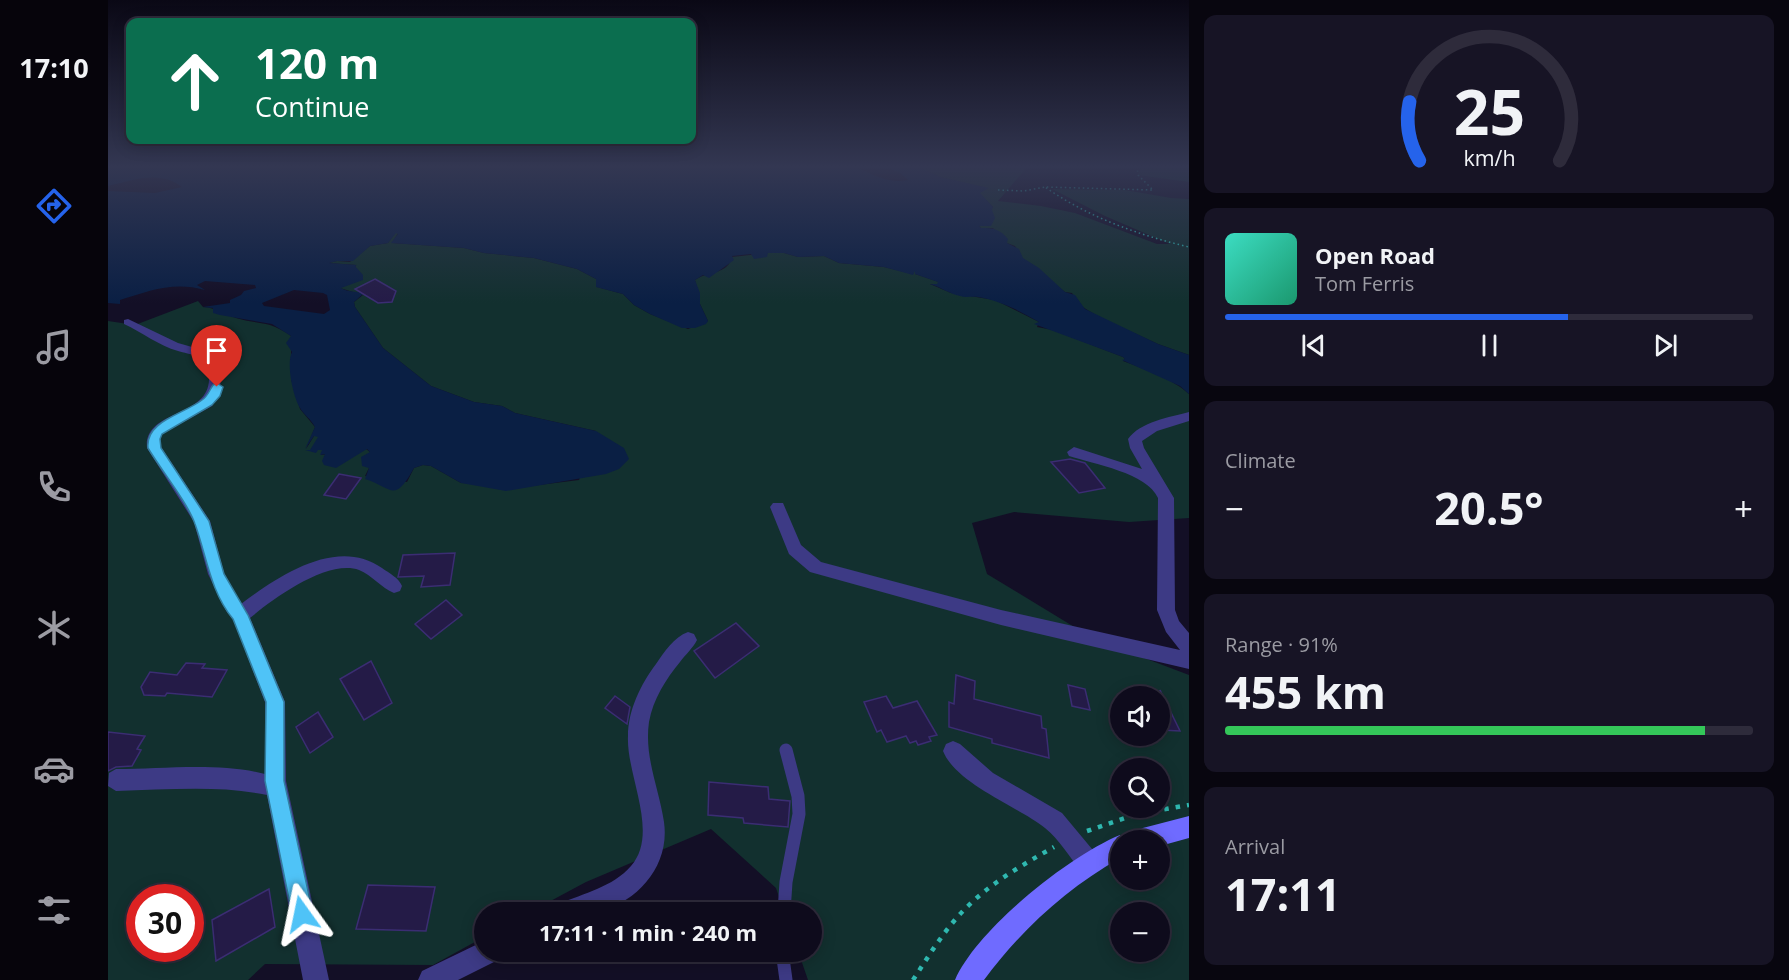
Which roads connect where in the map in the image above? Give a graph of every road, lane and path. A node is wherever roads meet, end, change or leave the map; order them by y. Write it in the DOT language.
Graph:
graph roads {
  1 [pos="1088,212"];
  2 [pos="1189,247"];
  3 [pos="128,322"];
  4 [pos="1189,416"];
  5 [pos="1074,452"];
  6 [pos="1160,486"];
  7 [pos="778,507"];
  8 [pos="394,585"];
  9 [pos="240,615"];
  10 [pos="688,640"];
  11 [pos="1189,647"];
  12 [pos="1189,660"];
  13 [pos="786,750"];
  14 [pos="953,751"];
  15 [pos="116,780"];
  16 [pos="275,781"];
  17 [pos="1189,804"];
  18 [pos="1189,827"];
  19 [pos="1170,832"];
  20 [pos="1069,838"];
  21 [pos="1110,851"];
  22 [pos="1089,863"];
  23 [pos="590,902"];
  24 [pos="785,902"];
  25 [pos="474,958"];
  26 [pos="784,962"];
  27 [pos="316,980"];
  28 [pos="431,980"];
  29 [pos="786,980"];
  30 [pos="913,980"];
  31 [pos="968,980"];
  1 -- 2 [label="path"];
  3 -- 9 [label="street"];
  4 -- 6 [label="street"];
  5 -- 6 [label="street"];
  6 -- 11 [label="street"];
  7 -- 12 [label="street"];
  8 -- 9 [label="street"];
  9 -- 16 [label="street"];
  10 -- 23 [label="street"];
  13 -- 24 [label="lane"];
  14 -- 20 [label="street"];
  15 -- 16 [label="street"];
  16 -- 27 [label="street"];
  17 -- 20 [label="path"];
  18 -- 19 [label="main road"];
  20 -- 22 [label="street"];
  20 -- 30 [label="path"];
  21 -- 22 [label="main road"];
  22 -- 31 [label="main road"];
  25 -- 28 [label="street"];
  26 -- 29 [label="lane"];
}
